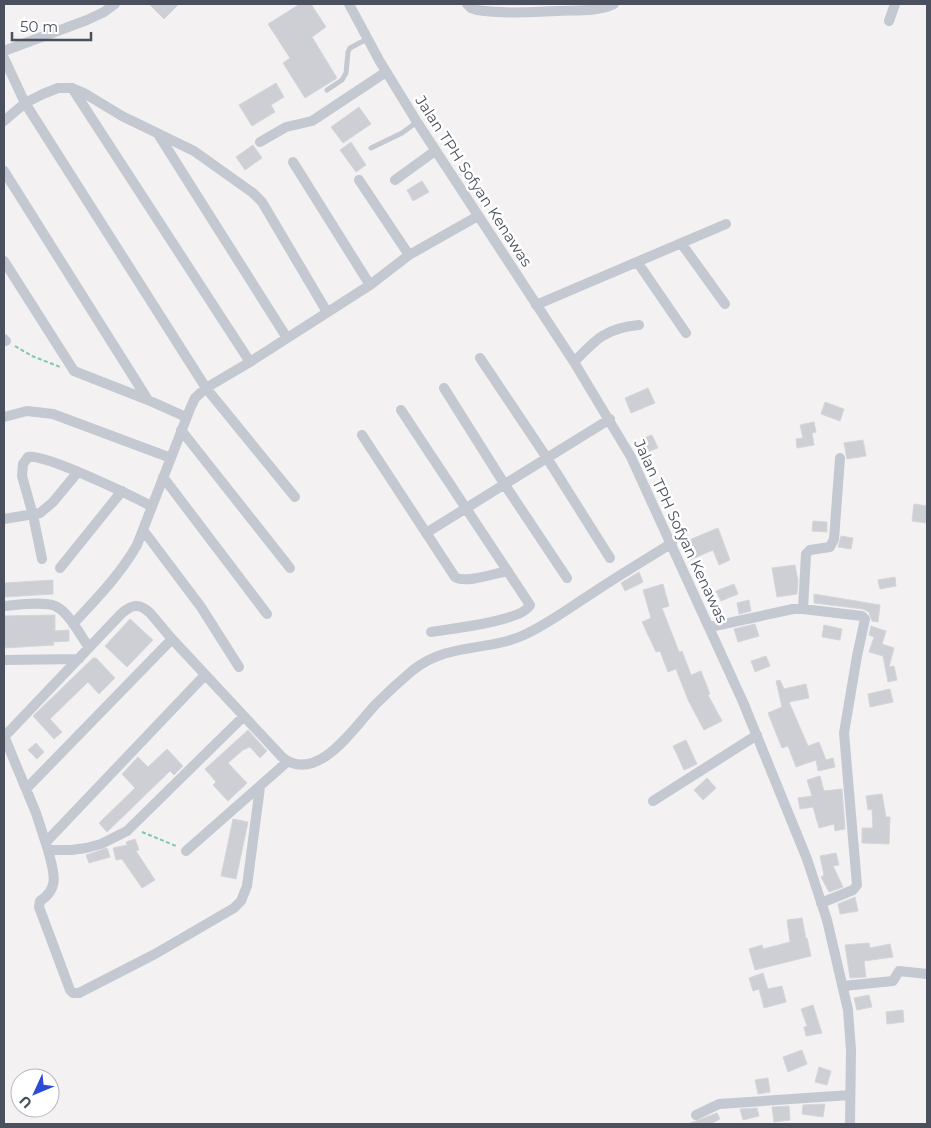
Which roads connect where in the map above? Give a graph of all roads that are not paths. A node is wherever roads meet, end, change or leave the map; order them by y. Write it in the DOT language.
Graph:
graph roads {
  1 [pos="115,4"];
  2 [pos="349,4"];
  3 [pos="467,4"];
  4 [pos="614,4"];
  5 [pos="894,4"];
  6 [pos="519,8"];
  7 [pos="889,21"];
  8 [pos="367,39"];
  9 [pos="4,51"];
  10 [pos="4,58"];
  11 [pos="386,72"];
  12 [pos="72,88"];
  13 [pos="327,90"];
  14 [pos="25,103"];
  15 [pos="4,121"];
  16 [pos="417,122"];
  17 [pos="158,134"];
  18 [pos="260,142"];
  19 [pos="371,148"];
  20 [pos="435,151"];
  21 [pos="293,162"];
  22 [pos="4,171"];
  23 [pos="359,180"];
  24 [pos="395,180"];
  25 [pos="478,216"];
  26 [pos="726,224"];
  27 [pos="681,244"];
  28 [pos="409,256"];
  29 [pos="4,261"];
  30 [pos="638,263"];
  31 [pos="370,285"];
  32 [pos="725,304"];
  33 [pos="536,306"];
  34 [pos="327,312"];
  35 [pos="639,325"];
  36 [pos="686,333"];
  37 [pos="287,338"];
  38 [pos="480,358"];
  39 [pos="250,362"];
  40 [pos="574,362"];
  41 [pos="206,388"];
  42 [pos="444,388"];
  43 [pos="148,400"];
  44 [pos="401,410"];
  45 [pos="4,417"];
  46 [pos="186,417"];
  47 [pos="610,419"];
  48 [pos="182,430"];
  49 [pos="362,435"];
  50 [pos="171,458"];
  51 [pos="547,458"];
  52 [pos="840,458"];
  53 [pos="77,473"];
  54 [pos="163,477"];
  55 [pos="505,485"];
  56 [pos="122,491"];
  57 [pos="295,497"];
  58 [pos="151,506"];
  59 [pos="466,508"];
  60 [pos="34,515"];
  61 [pos="4,519"];
  62 [pos="143,530"];
  63 [pos="426,533"];
  64 [pos="672,543"];
  65 [pos="610,558"];
  66 [pos="42,559"];
  67 [pos="60,568"];
  68 [pos="290,568"];
  69 [pos="508,571"];
  70 [pos="567,578"];
  71 [pos="4,606"];
  72 [pos="802,609"];
  73 [pos="267,614"];
  74 [pos="73,624"];
  75 [pos="710,628"];
  76 [pos="431,632"];
  77 [pos="172,639"];
  78 [pos="89,648"];
  79 [pos="78,659"];
  80 [pos="4,660"];
  81 [pos="239,667"];
  82 [pos="205,675"];
  83 [pos="243,717"];
  84 [pos="757,735"];
  85 [pos="4,737"];
  86 [pos="287,762"];
  87 [pos="260,787"];
  88 [pos="26,789"];
  89 [pos="653,801"];
  90 [pos="47,846"];
  91 [pos="186,851"];
  92 [pos="821,903"];
  93 [pos="927,974"];
  94 [pos="843,986"];
  95 [pos="850,1095"];
  96 [pos="696,1115"];
  97 [pos="850,1124"];
  1 -- 9 [label="street"];
  2 -- 8 [label="street, Jalan TPH Sofyan Kenawas"];
  3 -- 6 [label="street"];
  4 -- 6 [label="street"];
  5 -- 7 [label="street"];
  8 -- 11 [label="street, Jalan TPH Sofyan Kenawas"];
  8 -- 13 [label="lane"];
  10 -- 14 [label="street"];
  11 -- 16 [label="street, Jalan TPH Sofyan Kenawas"];
  11 -- 18 [label="street"];
  12 -- 14 [label="street"];
  12 -- 17 [label="street"];
  12 -- 39 [label="street"];
  14 -- 15 [label="street"];
  14 -- 41 [label="street"];
  16 -- 19 [label="lane"];
  16 -- 20 [label="street, Jalan TPH Sofyan Kenawas"];
  17 -- 34 [label="street"];
  17 -- 37 [label="street"];
  20 -- 24 [label="street"];
  20 -- 25 [label="street, Jalan TPH Sofyan Kenawas"];
  21 -- 31 [label="street"];
  22 -- 43 [label="street"];
  23 -- 28 [label="street"];
  25 -- 28 [label="street"];
  25 -- 33 [label="street, Jalan TPH Sofyan Kenawas"];
  26 -- 27 [label="street"];
  27 -- 30 [label="street"];
  27 -- 32 [label="street"];
  28 -- 31 [label="street"];
  29 -- 43 [label="street"];
  30 -- 33 [label="street"];
  30 -- 36 [label="street"];
  31 -- 34 [label="street"];
  33 -- 40 [label="street, Jalan TPH Sofyan Kenawas"];
  34 -- 37 [label="street"];
  35 -- 40 [label="street"];
  37 -- 39 [label="street"];
  38 -- 51 [label="street"];
  39 -- 41 [label="street"];
  40 -- 47 [label="street, Jalan TPH Sofyan Kenawas"];
  41 -- 46 [label="street"];
  41 -- 57 [label="street"];
  42 -- 55 [label="street"];
  43 -- 46 [label="street"];
  44 -- 59 [label="street"];
  45 -- 50 [label="street"];
  46 -- 48 [label="street"];
  47 -- 51 [label="street"];
  47 -- 64 [label="street, Jalan TPH Sofyan Kenawas"];
  48 -- 50 [label="street"];
  48 -- 68 [label="street"];
  49 -- 63 [label="street"];
  50 -- 54 [label="street"];
  51 -- 55 [label="street"];
  51 -- 65 [label="street"];
  52 -- 72 [label="street"];
  53 -- 56 [label="street"];
  53 -- 60 [label="street"];
  53 -- 60 [label="street"];
  54 -- 58 [label="street"];
  54 -- 73 [label="street"];
  55 -- 59 [label="street"];
  55 -- 70 [label="street"];
  56 -- 58 [label="street"];
  56 -- 67 [label="street"];
  58 -- 62 [label="street"];
  59 -- 63 [label="street"];
  59 -- 69 [label="street"];
  60 -- 61 [label="street"];
  60 -- 66 [label="street"];
  62 -- 74 [label="street"];
  62 -- 81 [label="street"];
  63 -- 69 [label="street"];
  64 -- 75 [label="street, Jalan TPH Sofyan Kenawas"];
  64 -- 86 [label="street"];
  69 -- 76 [label="street"];
  71 -- 74 [label="street"];
  72 -- 75 [label="street"];
  72 -- 92 [label="street"];
  74 -- 78 [label="street"];
  75 -- 84 [label="street, Jalan TPH Sofyan Kenawas"];
  77 -- 78 [label="street"];
  77 -- 82 [label="street"];
  77 -- 88 [label="street"];
  78 -- 79 [label="street"];
  79 -- 80 [label="street"];
  79 -- 85 [label="street"];
  82 -- 83 [label="street"];
  82 -- 90 [label="street"];
  83 -- 86 [label="street"];
  83 -- 90 [label="street"];
  84 -- 89 [label="street"];
  84 -- 92 [label="street, Jalan TPH Sofyan Kenawas"];
  85 -- 88 [label="street"];
  86 -- 87 [label="street"];
  87 -- 90 [label="street"];
  87 -- 91 [label="street"];
  88 -- 90 [label="street"];
  92 -- 94 [label="street, Jalan TPH Sofyan Kenawas"];
  93 -- 94 [label="street"];
  94 -- 95 [label="street, Jalan TPH Sofyan Kenawas"];
  95 -- 96 [label="street"];
  95 -- 97 [label="street, Jalan TPH Sofyan Kenawas"];
}
